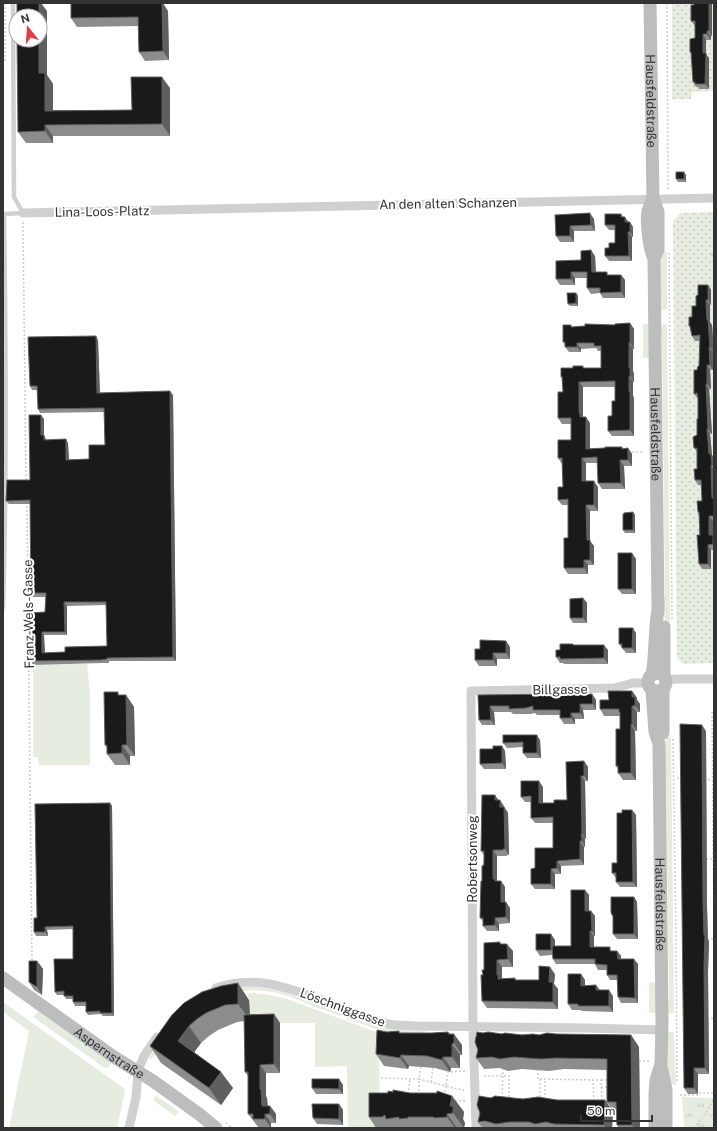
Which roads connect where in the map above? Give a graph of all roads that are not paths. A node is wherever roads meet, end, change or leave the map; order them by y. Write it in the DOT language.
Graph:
graph roads {
  1 [pos="13,3"];
  2 [pos="650,3"];
  3 [pos="653,198"];
  4 [pos="714,198"];
  5 [pos="182,209"];
  6 [pos="23,213"];
  7 [pos="3,608"];
  8 [pos="714,679"];
  9 [pos="658,682"];
  10 [pos="471,690"];
  11 [pos="3,978"];
  12 [pos="209,991"];
  13 [pos="473,1027"];
  14 [pos="662,1030"];
  15 [pos="161,1032"];
  16 [pos="655,1063"];
  17 [pos="138,1072"];
  18 [pos="129,1128"];
  19 [pos="216,1128"];
  20 [pos="476,1128"];
  21 [pos="655,1128"];
  22 [pos="666,1128"];
  1 -- 6 [label="lane"];
  2 -- 3 [label="street, Hausfeldstraße"];
  3 -- 4 [label="street, An den alten Schanzen"];
  3 -- 5 [label="street, An den alten Schanzen"];
  3 -- 9 [label="street, Hausfeldstraße"];
  5 -- 6 [label="street, Lina-Loos-Platz"];
  6 -- 7 [label="lane"];
  8 -- 9 [label="street, Billgasse"];
  9 -- 10 [label="street, Billgasse"];
  9 -- 14 [label="street, Hausfeldstraße"];
  10 -- 13 [label="street, Robertsonweg"];
  11 -- 17 [label="street, Aspernstraße"];
  12 -- 13 [label="street, Löschniggasse"];
  13 -- 14 [label="street, Löschniggasse"];
  13 -- 20 [label="street, Robertsonweg"];
  14 -- 16 [label="street, Hausfeldstraße"];
  15 -- 17 [label="street"];
  16 -- 21 [label="street, Hausfeldstraße"];
  16 -- 22 [label="street, Hausfeldstraße"];
  17 -- 18 [label="street"];
  17 -- 19 [label="street, Aspernstraße"];
}
